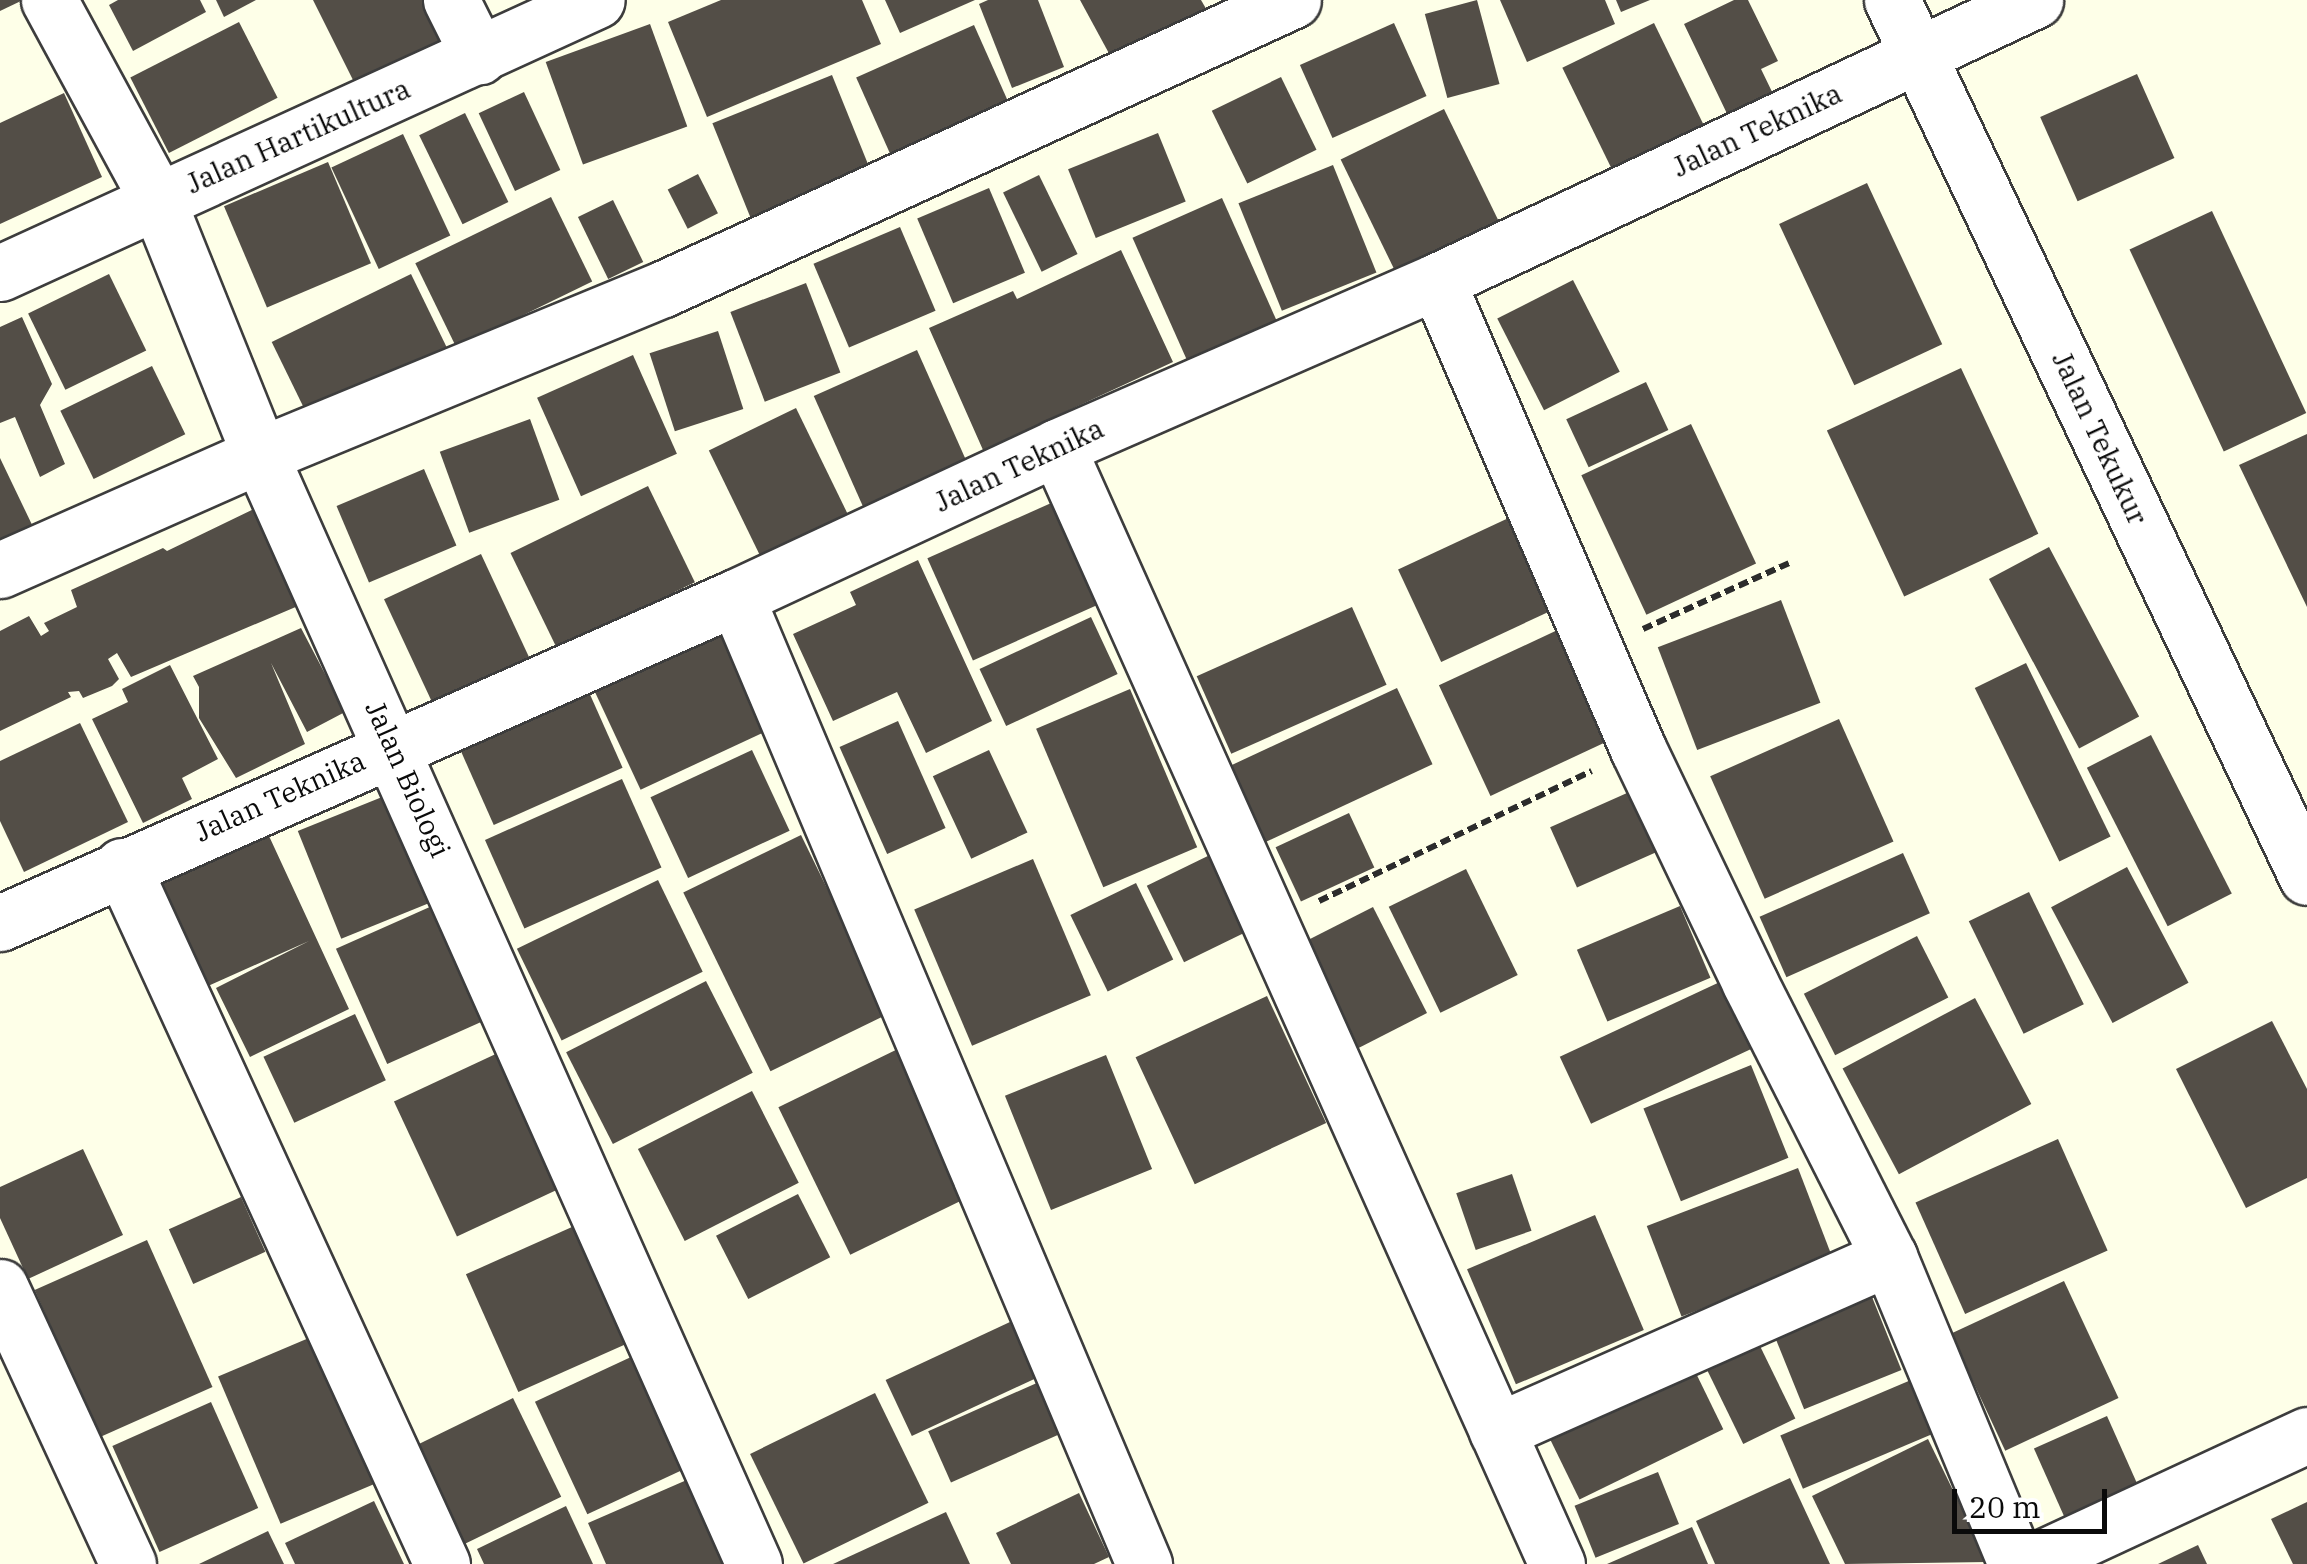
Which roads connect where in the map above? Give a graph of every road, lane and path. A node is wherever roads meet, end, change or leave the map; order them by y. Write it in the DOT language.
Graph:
graph roads {
  1 [pos="49,0"];
  2 [pos="451,0"];
  3 [pos="597,0"];
  4 [pos="1293,0"];
  5 [pos="1892,0"];
  6 [pos="2035,0"];
  7 [pos="1918,54"];
  8 [pos="478,56"];
  9 [pos="157,200"];
  10 [pos="0,274"];
  11 [pos="1437,281"];
  12 [pos="1057,447"];
  13 [pos="260,455"];
  14 [pos="1790,563"];
  15 [pos="0,570"];
  16 [pos="736,597"];
  17 [pos="1596,650"];
  18 [pos="394,746"];
  19 [pos="1638,749"];
  20 [pos="122,866"];
  21 [pos="2307,876"];
  22 [pos="0,923"];
  23 [pos="1270,925"];
  24 [pos="1889,1257"];
  25 [pos="0,1287"];
  26 [pos="1497,1431"];
  27 [pos="2307,1435"];
  28 [pos="128,1564"];
  29 [pos="442,1564"];
  30 [pos="754,1564"];
  31 [pos="1144,1564"];
  32 [pos="1557,1564"];
  33 [pos="2016,1564"];
  34 [pos="2028,1564"];
  1 -- 9 [label="street, Jalan Biologi"];
  2 -- 8 [label="street"];
  3 -- 8 [label="street, Jalan Hartikultura"];
  4 -- 13 [label="street"];
  5 -- 7 [label="street, Jalan Tekukur"];
  6 -- 7 [label="street, Jalan Teknika"];
  7 -- 11 [label="street, Jalan Teknika"];
  7 -- 21 [label="street, Jalan Tekukur"];
  8 -- 9 [label="street, Jalan Hartikultura"];
  9 -- 10 [label="street, Jalan Hartikultura"];
  9 -- 13 [label="street, Jalan Biologi"];
  11 -- 12 [label="street, Jalan Teknika"];
  11 -- 17 [label="street"];
  12 -- 16 [label="street, Jalan Teknika"];
  12 -- 23 [label="street"];
  13 -- 15 [label="street"];
  13 -- 18 [label="street, Jalan Biologi"];
  14 -- 17 [label="path"];
  16 -- 18 [label="street, Jalan Teknika"];
  16 -- 31 [label="street"];
  17 -- 19 [label="street"];
  18 -- 20 [label="street, Jalan Teknika"];
  18 -- 30 [label="street, Jalan Biologi"];
  19 -- 23 [label="path"];
  19 -- 24 [label="street"];
  20 -- 22 [label="street, Jalan Teknika"];
  20 -- 29 [label="street"];
  23 -- 26 [label="street"];
  24 -- 26 [label="street"];
  24 -- 33 [label="street"];
  25 -- 28 [label="street"];
  26 -- 32 [label="street"];
  27 -- 34 [label="street"];
}
